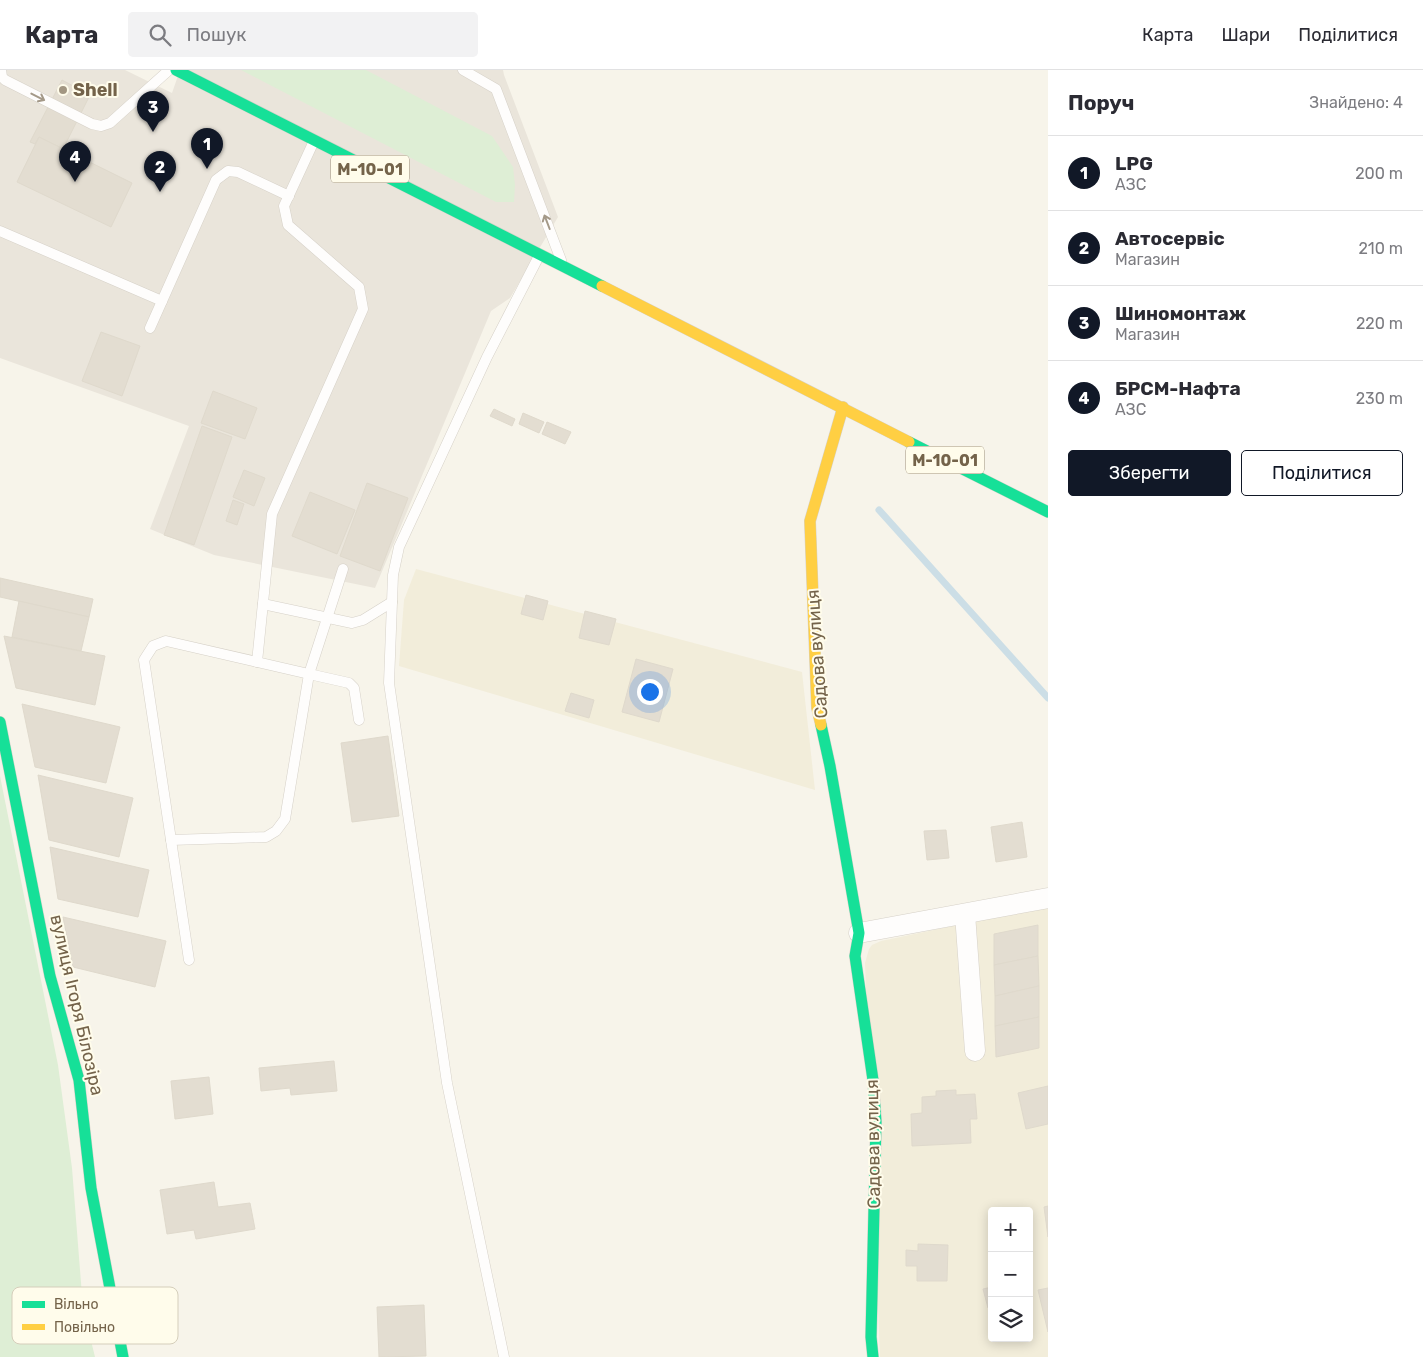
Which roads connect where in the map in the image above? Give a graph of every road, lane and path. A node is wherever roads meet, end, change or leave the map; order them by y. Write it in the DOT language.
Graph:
graph roads {
  1 [pos="1,70"];
  2 [pos="170,70"];
  3 [pos="176,70"];
  4 [pos="463,70"];
  5 [pos="314,140"];
  6 [pos="289,196"];
  7 [pos="0,231"];
  8 [pos="539,255"];
  9 [pos="564,268"];
  10 [pos="162,301"];
  11 [pos="150,328"];
  12 [pos="843,407"];
  13 [pos="1048,512"];
  14 [pos="343,569"];
  15 [pos="392,602"];
  16 [pos="263,604"];
  17 [pos="327,618"];
  18 [pos="257,662"];
  19 [pos="308,674"];
  20 [pos="359,720"];
  21 [pos="0,722"];
  22 [pos="171,840"];
  23 [pos="1048,898"];
  24 [pos="965,914"];
  25 [pos="859,933"];
  26 [pos="189,960"];
  27 [pos="975,1052"];
  28 [pos="109,1287"];
  29 [pos="121,1344"];
  30 [pos="124,1357"];
  31 [pos="504,1357"];
  32 [pos="873,1357"];
  1 -- 2 [label="lane, one-way"];
  3 -- 5 [label="main road, М-10-01"];
  9 -- 4 [label="lane, one-way"];
  5 -- 6 [label="lane"];
  5 -- 8 [label="main road, М-10-01"];
  6 -- 10 [label="lane"];
  6 -- 16 [label="lane"];
  7 -- 10 [label="lane"];
  8 -- 9 [label="main road, М-10-01"];
  8 -- 15 [label="lane"];
  9 -- 12 [label="main road, М-10-01"];
  10 -- 11 [label="lane"];
  12 -- 13 [label="main road, М-10-01"];
  12 -- 25 [label="main road, Садова вулиця"];
  14 -- 17 [label="lane"];
  15 -- 17 [label="lane"];
  15 -- 31 [label="lane"];
  16 -- 17 [label="lane"];
  16 -- 18 [label="lane"];
  17 -- 19 [label="lane"];
  18 -- 19 [label="lane"];
  18 -- 22 [label="lane"];
  19 -- 20 [label="lane"];
  19 -- 22 [label="lane"];
  21 -- 28 [label="main road, вулиця Ігоря Білозіра"];
  22 -- 26 [label="lane"];
  23 -- 24 [label="street"];
  24 -- 25 [label="street"];
  24 -- 27 [label="street"];
  25 -- 32 [label="main road, Садова вулиця"];
  29 -- 30 [label="main road, вулиця Ігоря Білозіра"];
}
